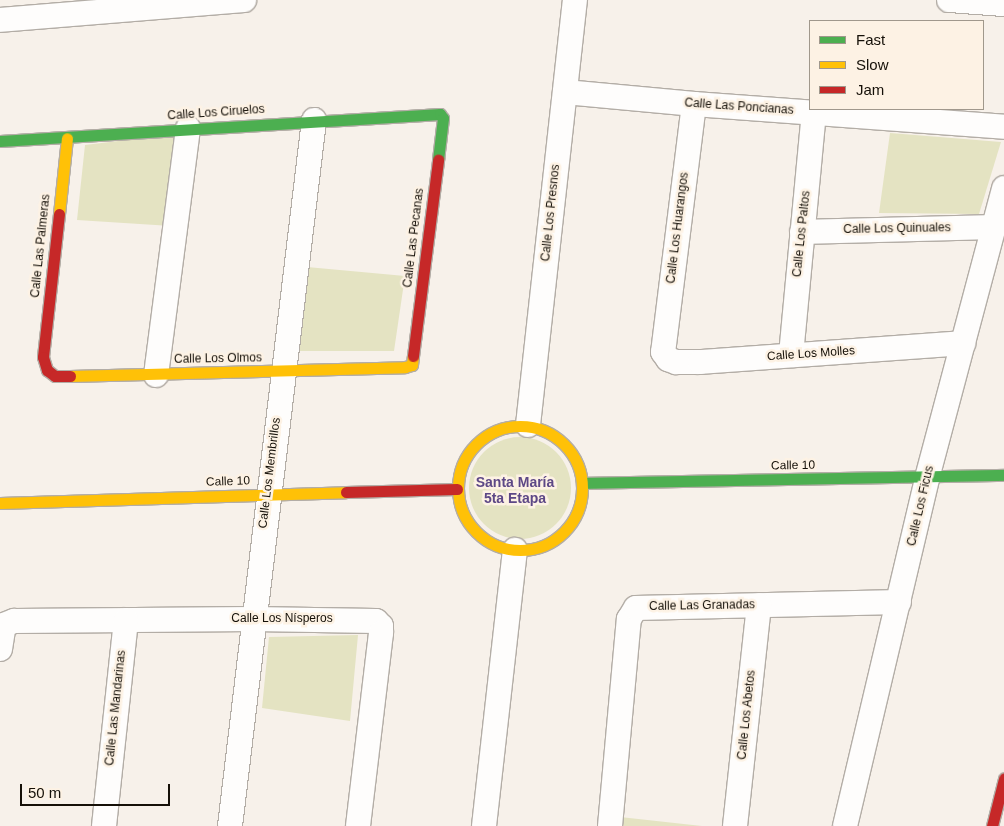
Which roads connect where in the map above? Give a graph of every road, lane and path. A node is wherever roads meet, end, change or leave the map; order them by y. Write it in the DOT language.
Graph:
graph roads {
  1 [pos="244,0"];
  2 [pos="574,0"];
  3 [pos="949,0"];
  4 [pos="1004,4"];
  5 [pos="0,20"];
  6 [pos="564,92"];
  7 [pos="694,104"];
  8 [pos="434,113"];
  9 [pos="814,113"];
  10 [pos="314,120"];
  11 [pos="1004,127"];
  12 [pos="188,128"];
  13 [pos="67,138"];
  14 [pos="0,141"];
  15 [pos="1004,188"];
  16 [pos="993,227"];
  17 [pos="802,232"];
  18 [pos="963,343"];
  19 [pos="663,352"];
  20 [pos="791,355"];
  21 [pos="43,357"];
  22 [pos="405,367"];
  23 [pos="283,371"];
  24 [pos="156,375"];
  25 [pos="528,425"];
  26 [pos="1004,475"];
  27 [pos="927,478"];
  28 [pos="583,483"];
  29 [pos="457,489"];
  30 [pos="268,495"];
  31 [pos="0,503"];
  32 [pos="515,550"];
  33 [pos="898,602"];
  34 [pos="759,605"];
  35 [pos="253,619"];
  36 [pos="126,620"];
  37 [pos="0,649"];
  38 [pos="1004,779"];
  39 [pos="104,826"];
  40 [pos="230,826"];
  41 [pos="358,826"];
  42 [pos="484,826"];
  43 [pos="610,826"];
  44 [pos="735,826"];
  45 [pos="845,826"];
  46 [pos="992,826"];
  1 -- 5 [label="street"];
  2 -- 6 [label="street, Calle Los Presnos"];
  3 -- 4 [label="street"];
  6 -- 7 [label="street, Calle Las Poncianas"];
  6 -- 25 [label="street, Calle Los Presnos"];
  7 -- 9 [label="street, Calle Las Poncianas"];
  7 -- 19 [label="street, Calle Los Huarangos"];
  8 -- 10 [label="street, Calle Los Ciruelos"];
  8 -- 22 [label="street, Calle Las Pecanas"];
  9 -- 11 [label="street, Calle Las Poncianas"];
  9 -- 17 [label="street, Calle Los Paltos"];
  10 -- 12 [label="street, Calle Los Ciruelos"];
  10 -- 23 [label="street, Calle Los Membrillos"];
  12 -- 13 [label="street, Calle Los Ciruelos"];
  12 -- 24 [label="street"];
  13 -- 14 [label="street, Calle Los Ciruelos"];
  13 -- 21 [label="street, Calle Las Palmeras"];
  15 -- 16 [label="street, Calle Los Ficus"];
  16 -- 17 [label="street, Calle Los Quinuales"];
  16 -- 18 [label="street, Calle Los Ficus"];
  17 -- 20 [label="street, Calle Los Paltos"];
  18 -- 20 [label="street, Calle Los Molles"];
  18 -- 27 [label="street, Calle Los Ficus"];
  19 -- 20 [label="street, Calle Los Molles"];
  21 -- 24 [label="street, Calle Los Olmos"];
  22 -- 23 [label="street, Calle Los Olmos"];
  23 -- 24 [label="street, Calle Los Olmos"];
  23 -- 30 [label="street, Calle Los Membrillos"];
  25 -- 28 [label="street"];
  25 -- 29 [label="street"];
  26 -- 27 [label="street, Calle 10"];
  27 -- 28 [label="street, Calle 10"];
  27 -- 33 [label="street, Calle Los Ficus"];
  28 -- 32 [label="street"];
  29 -- 30 [label="street, Calle 10"];
  29 -- 32 [label="street"];
  30 -- 31 [label="street, Calle 10"];
  30 -- 35 [label="street, Calle Los Membrillos"];
  32 -- 42 [label="street"];
  33 -- 34 [label="street, Calle Las Granadas"];
  33 -- 45 [label="street, Calle Los Ficus"];
  34 -- 43 [label="street, Calle Las Granadas"];
  34 -- 44 [label="street, Calle Los Abetos"];
  35 -- 36 [label="street, Calle Los Nísperos"];
  35 -- 40 [label="street, Calle Los Membrillos"];
  35 -- 41 [label="street, Calle Los Nísperos"];
  36 -- 37 [label="street, Calle Los Nísperos"];
  36 -- 39 [label="street, Calle Las Mandarinas"];
  38 -- 46 [label="street"];
}
